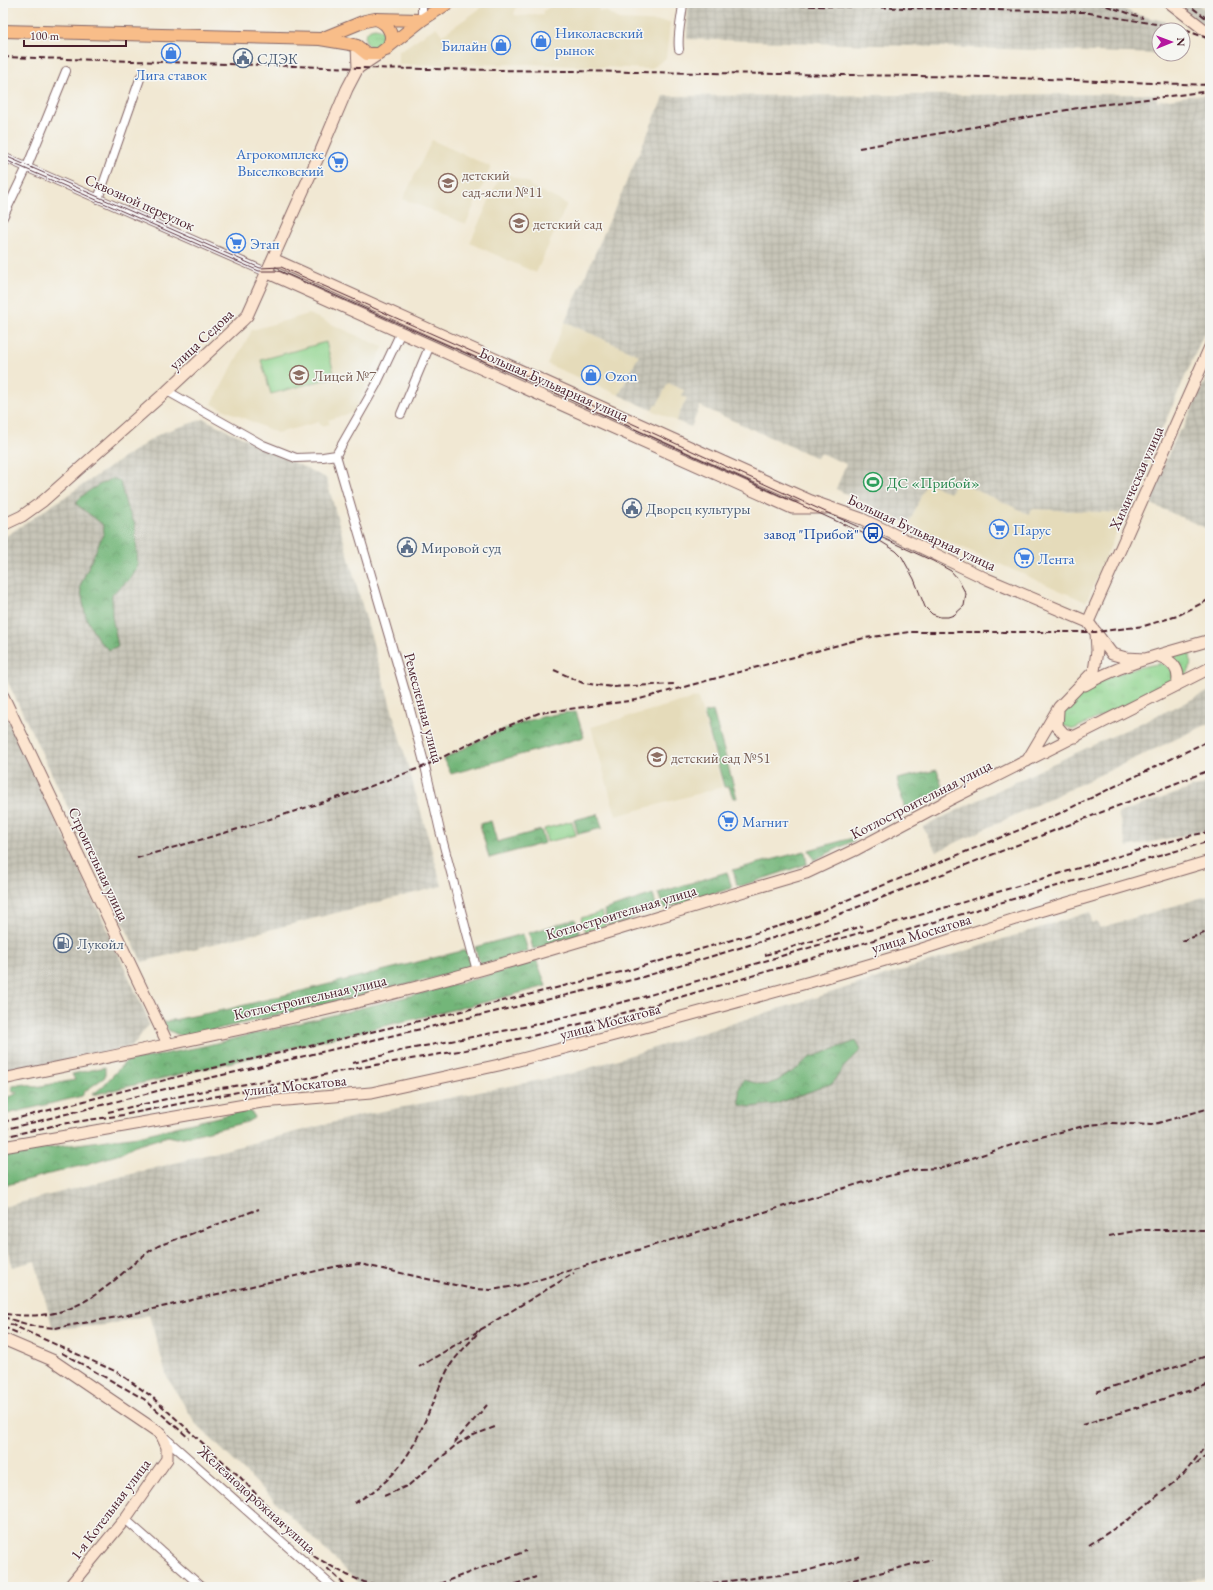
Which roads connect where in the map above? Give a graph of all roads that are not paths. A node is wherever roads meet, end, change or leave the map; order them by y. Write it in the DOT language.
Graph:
graph roads {
  1 [pos="422,3"];
  2 [pos="448,3"];
  3 [pos="682,3"];
  4 [pos="1170,3"];
  5 [pos="370,20"];
  6 [pos="422,20"];
  7 [pos="3,31"];
  8 [pos="1210,34"];
  9 [pos="320,39"];
  10 [pos="357,46"];
  11 [pos="679,49"];
  12 [pos="382,53"];
  13 [pos="358,68"];
  14 [pos="66,71"];
  15 [pos="141,76"];
  16 [pos="3,157"];
  17 [pos="27,167"];
  18 [pos="98,199"];
  19 [pos="3,217"];
  20 [pos="273,259"];
  21 [pos="266,272"];
  22 [pos="401,332"];
  23 [pos="430,345"];
  24 [pos="1210,347"];
  25 [pos="167,391"];
  26 [pos="401,414"];
  27 [pos="336,455"];
  28 [pos="832,507"];
  29 [pos="3,525"];
  30 [pos="1088,622"];
  31 [pos="1096,632"];
  32 [pos="1210,640"];
  33 [pos="1160,656"];
  34 [pos="1145,659"];
  35 [pos="1210,668"];
  36 [pos="1176,686"];
  37 [pos="1075,691"];
  38 [pos="3,696"];
  39 [pos="1059,707"];
  40 [pos="1076,737"];
  41 [pos="1027,762"];
  42 [pos="1210,861"];
  43 [pos="477,971"];
  44 [pos="168,1044"];
  45 [pos="3,1079"];
  46 [pos="3,1148"];
  47 [pos="3,1339"];
  48 [pos="161,1434"];
  49 [pos="125,1519"];
  50 [pos="71,1586"];
  51 [pos="202,1587"];
  52 [pos="333,1587"];
  1 -- 6 [label="street"];
  2 -- 6 [label="main road"];
  3 -- 11 [label="street"];
  4 -- 8 [label="main road"];
  5 -- 6 [label="main road"];
  5 -- 9 [label="main road"];
  5 -- 10 [label="main road"];
  5 -- 12 [label="main road"];
  6 -- 12 [label="main road"];
  7 -- 9 [label="main road"];
  9 -- 10 [label="main road"];
  10 -- 12 [label="main road"];
  10 -- 13 [label="main road"];
  12 -- 13 [label="main road, улица Седова"];
  13 -- 20 [label="main road, улица Седова"];
  14 -- 17 [label="street"];
  15 -- 18 [label="street"];
  16 -- 17 [label="street, Сквозной переулок"];
  17 -- 18 [label="street, Сквозной переулок"];
  17 -- 19 [label="street"];
  18 -- 21 [label="street, Сквозной переулок"];
  20 -- 21 [label="main road, улица Седова"];
  20 -- 28 [label="main road, Большая Бульварная улица"];
  21 -- 22 [label="main road, Большая Бульварная улица"];
  21 -- 25 [label="main road, улица Седова"];
  22 -- 23 [label="main road, Большая Бульварная улица"];
  22 -- 27 [label="street"];
  23 -- 26 [label="street"];
  23 -- 28 [label="main road, Большая Бульварная улица"];
  24 -- 30 [label="main road, Химическая улица"];
  25 -- 27 [label="street"];
  25 -- 29 [label="main road, улица Седова"];
  27 -- 43 [label="street, Ремесленная улица"];
  28 -- 30 [label="main road, Большая Бульварная улица"];
  30 -- 31 [label="main road"];
  31 -- 34 [label="main road"];
  31 -- 37 [label="main road"];
  32 -- 33 [label="main road"];
  33 -- 34 [label="main road"];
  33 -- 36 [label="main road"];
  34 -- 37 [label="main road"];
  35 -- 36 [label="main road, Котлостроительная улица"];
  36 -- 40 [label="main road, Котлостроительная улица"];
  37 -- 39 [label="main road"];
  38 -- 44 [label="main road, Строительная улица"];
  39 -- 40 [label="main road"];
  39 -- 41 [label="main road"];
  40 -- 41 [label="main road, Котлостроительная улица"];
  41 -- 43 [label="main road, Котлостроительная улица"];
  42 -- 46 [label="main road, улица Москатова"];
  43 -- 44 [label="main road, Котлостроительная улица"];
  44 -- 45 [label="main road, Котлостроительная улица"];
  47 -- 48 [label="main road, Железнодорожная улица"];
  48 -- 49 [label="main road, 1-я Котельная улица"];
  48 -- 52 [label="street, Железнодорожная улица"];
  49 -- 50 [label="main road, 1-я Котельная улица"];
  49 -- 51 [label="street"];
}
